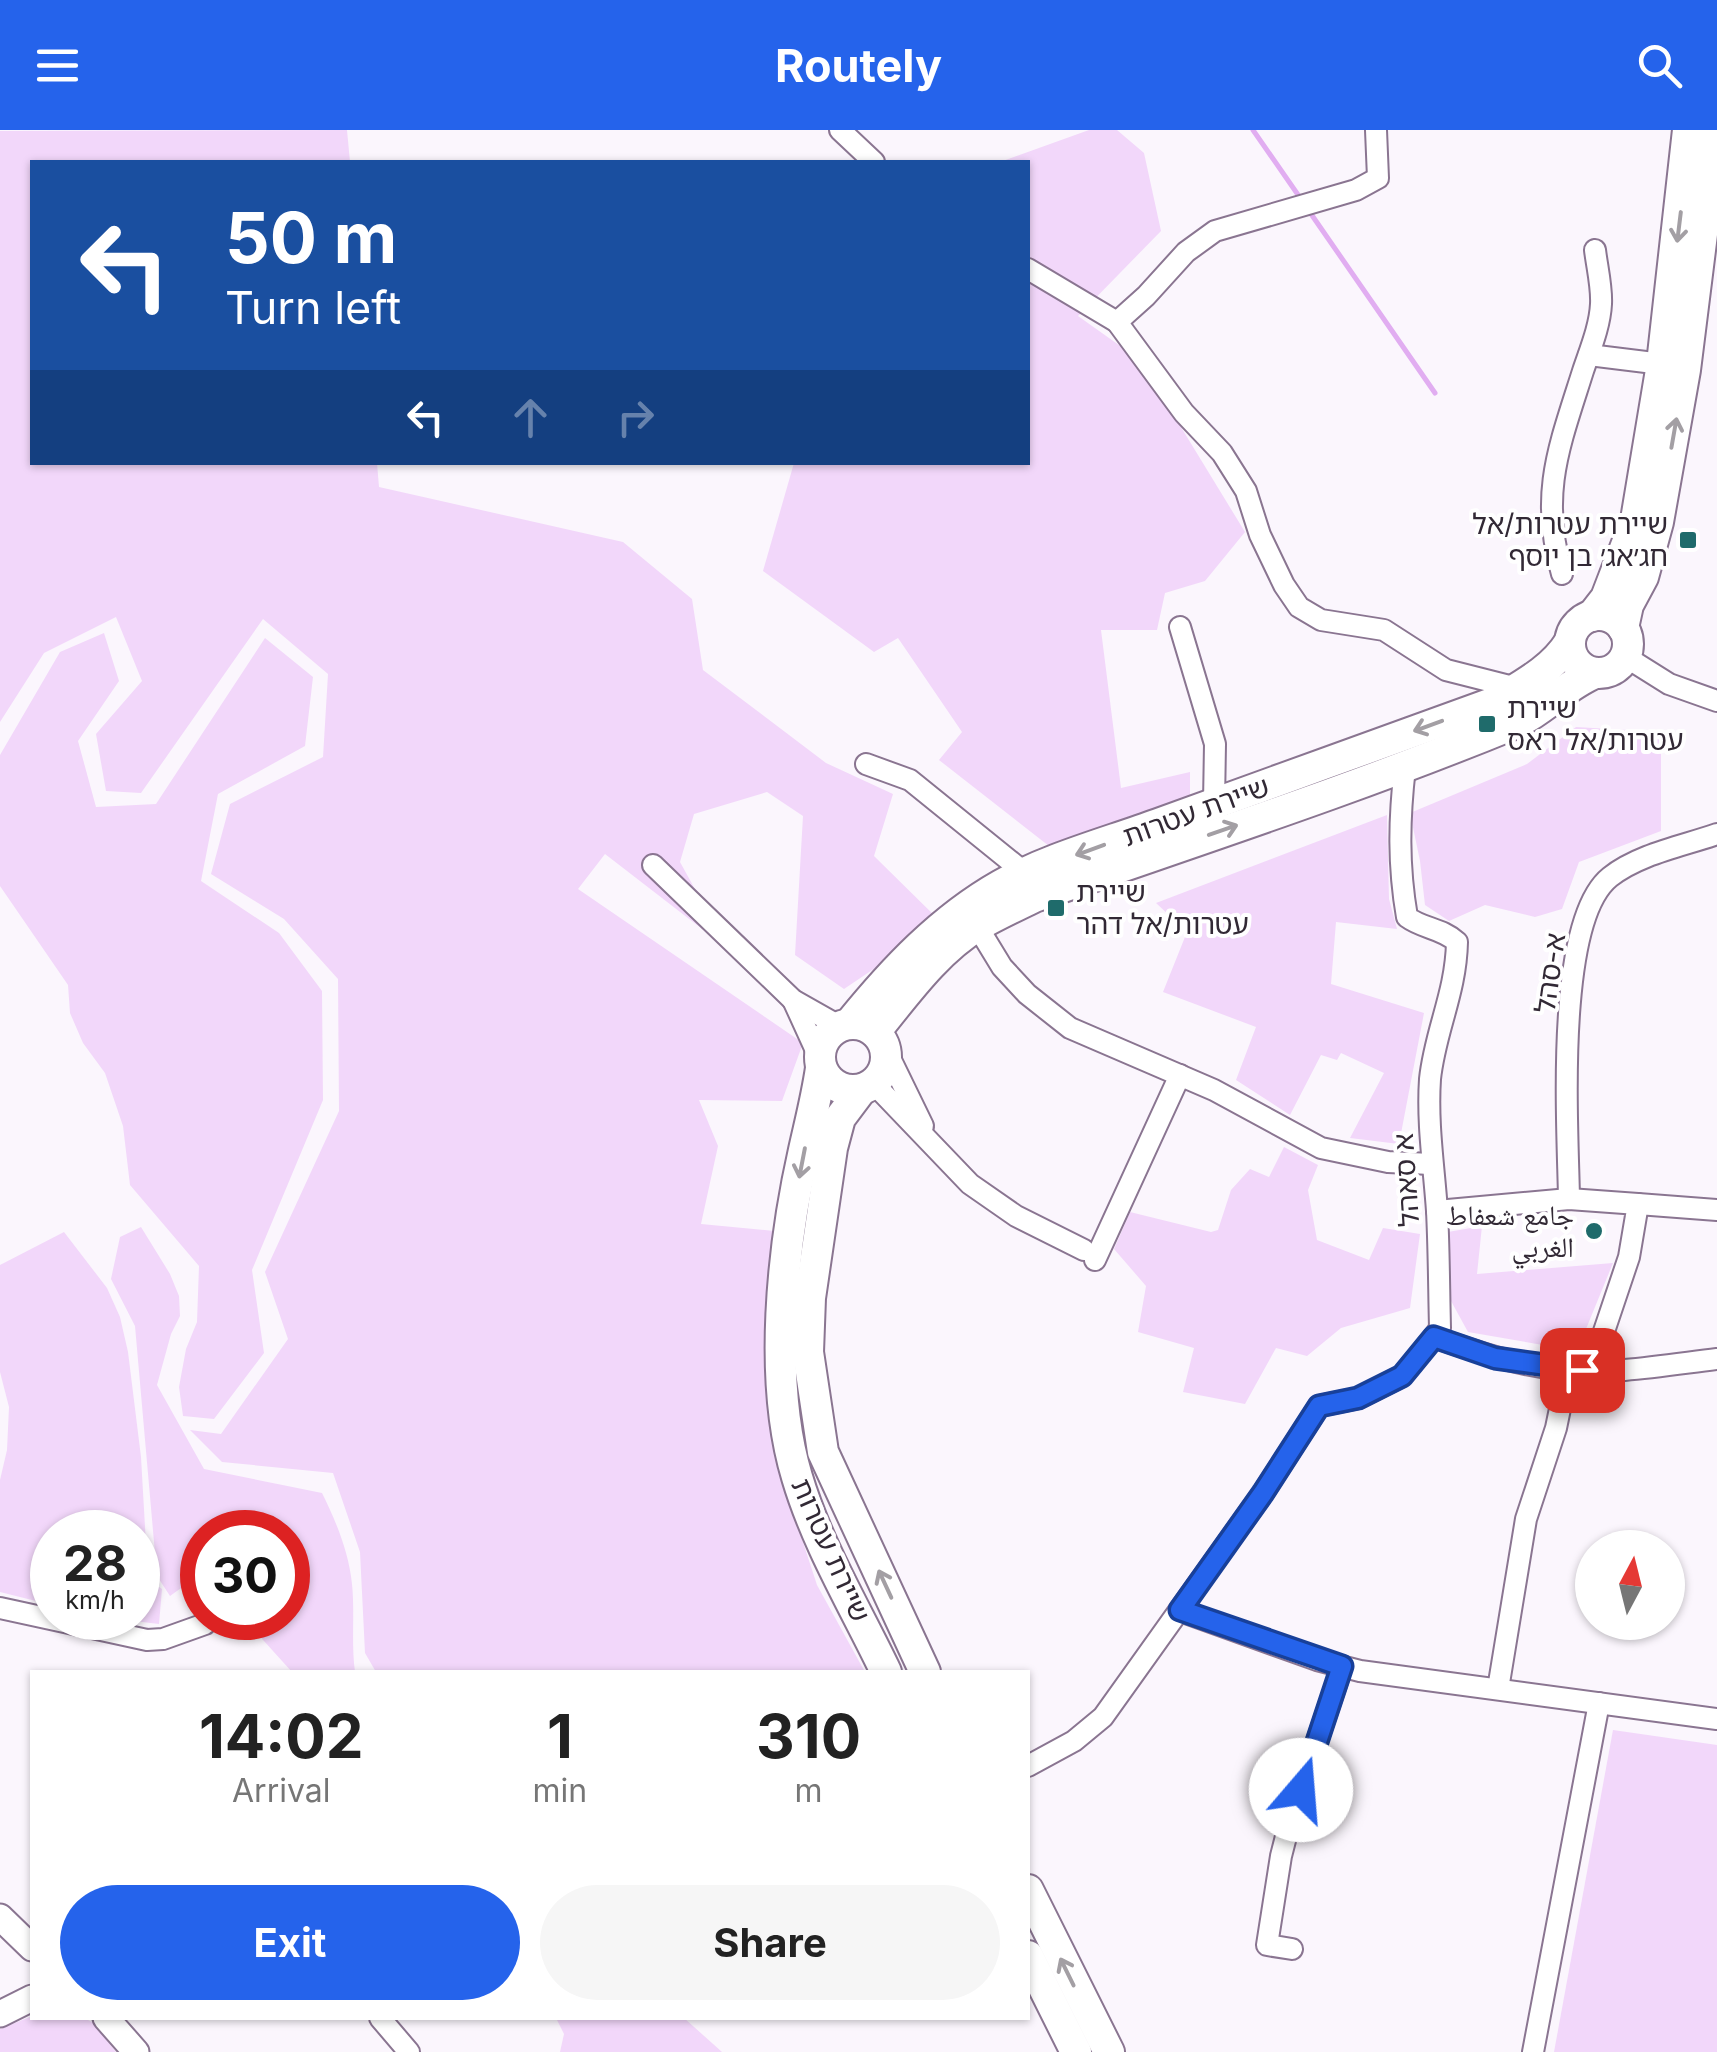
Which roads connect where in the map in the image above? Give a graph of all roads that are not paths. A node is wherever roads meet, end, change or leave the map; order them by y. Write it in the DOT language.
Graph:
graph roads {
  1 [pos="840,130"];
  2 [pos="1376,130"];
  3 [pos="1688,130"];
  4 [pos="1714,130"];
  5 [pos="872,160"];
  6 [pos="1595,250"];
  7 [pos="1030,270"];
  8 [pos="1116,322"];
  9 [pos="1588,355"];
  10 [pos="1662,364"];
  11 [pos="1562,574"];
  12 [pos="1592,616"];
  13 [pos="1180,626"];
  14 [pos="1624,642"];
  15 [pos="1570,643"];
  16 [pos="1595,673"];
  17 [pos="1517,688"];
  18 [pos="1717,700"];
  19 [pos="866,764"];
  20 [pos="1406,767"];
  21 [pos="1214,804"];
  22 [pos="1717,834"];
  23 [pos="652,865"];
  24 [pos="1025,874"];
  25 [pos="977,926"];
  26 [pos="794,1000"];
  27 [pos="862,1033"];
  28 [pos="820,1062"];
  29 [pos="1180,1076"];
  30 [pos="865,1087"];
  31 [pos="935,1150"];
  32 [pos="1431,1164"];
  33 [pos="1569,1199"];
  34 [pos="1638,1204"];
  35 [pos="1717,1210"];
  36 [pos="1437,1211"];
  37 [pos="1434,1337"];
  38 [pos="1717,1359"];
  39 [pos="1568,1370"];
  40 [pos="1592,1370"];
  41 [pos="0,1608"];
  42 [pos="1180,1610"];
  43 [pos="180,1634"];
  44 [pos="1342,1666"];
  45 [pos="885,1670"];
  46 [pos="924,1670"];
  47 [pos="1498,1689"];
  48 [pos="1599,1703"];
  49 [pos="1717,1718"];
  50 [pos="1032,1762"];
  51 [pos="1030,1894"];
  52 [pos="0,1917"];
  53 [pos="30,1946"];
  54 [pos="1292,1949"];
  55 [pos="1030,1960"];
  56 [pos="30,1999"];
  57 [pos="0,2014"];
  58 [pos="108,2020"];
  59 [pos="382,2020"];
  60 [pos="136,2052"];
  61 [pos="408,2052"];
  62 [pos="1076,2052"];
  63 [pos="1108,2052"];
  64 [pos="1533,2052"];
  1 -- 5 [label="street"];
  2 -- 8 [label="street"];
  3 -- 10 [label="main road, one-way"];
  14 -- 4 [label="main road, one-way"];
  6 -- 9 [label="street"];
  7 -- 8 [label="street"];
  8 -- 17 [label="street"];
  9 -- 10 [label="street"];
  9 -- 11 [label="street"];
  10 -- 12 [label="main road"];
  12 -- 14 [label="main road"];
  12 -- 15 [label="main road"];
  13 -- 21 [label="street"];
  14 -- 16 [label="main road"];
  14 -- 18 [label="street"];
  15 -- 16 [label="main road"];
  15 -- 17 [label="main road, שיירת עטרות"];
  16 -- 20 [label="main road, שיירת עטרות"];
  17 -- 21 [label="main road, שיירת עטרות, one-way"];
  19 -- 24 [label="street"];
  25 -- 20 [label="main road, שיירת עטרות, one-way"];
  20 -- 32 [label="street, א סאהל"];
  21 -- 24 [label="main road, שיירת עטרות, one-way"];
  22 -- 33 [label="street, א-סהל"];
  23 -- 26 [label="street"];
  24 -- 27 [label="main road, שיירת עטרות"];
  25 -- 27 [label="main road, שיירת עטרות"];
  25 -- 29 [label="street"];
  26 -- 27 [label="street"];
  26 -- 28 [label="street"];
  27 -- 28 [label="main road"];
  27 -- 30 [label="main road"];
  27 -- 31 [label="street"];
  28 -- 30 [label="main road"];
  28 -- 45 [label="main road, שיירת עטרות, one-way"];
  29 -- 31 [label="street"];
  29 -- 32 [label="street"];
  30 -- 31 [label="street"];
  46 -- 30 [label="main road, שיירת עטרות, one-way"];
  32 -- 36 [label="street, א סאהל"];
  33 -- 34 [label="street"];
  33 -- 36 [label="street"];
  34 -- 35 [label="street"];
  34 -- 40 [label="street"];
  36 -- 37 [label="street, א סאהל"];
  37 -- 39 [label="street"];
  37 -- 42 [label="street"];
  38 -- 40 [label="street"];
  39 -- 40 [label="street"];
  39 -- 47 [label="street"];
  41 -- 43 [label="street"];
  42 -- 44 [label="street"];
  42 -- 50 [label="street"];
  44 -- 47 [label="street"];
  44 -- 54 [label="street"];
  47 -- 48 [label="street"];
  48 -- 49 [label="street"];
  48 -- 64 [label="street"];
  63 -- 51 [label="main road, one-way"];
  52 -- 53 [label="street"];
  55 -- 62 [label="main road"];
  56 -- 57 [label="street"];
  58 -- 60 [label="street"];
  59 -- 61 [label="street"];
}
